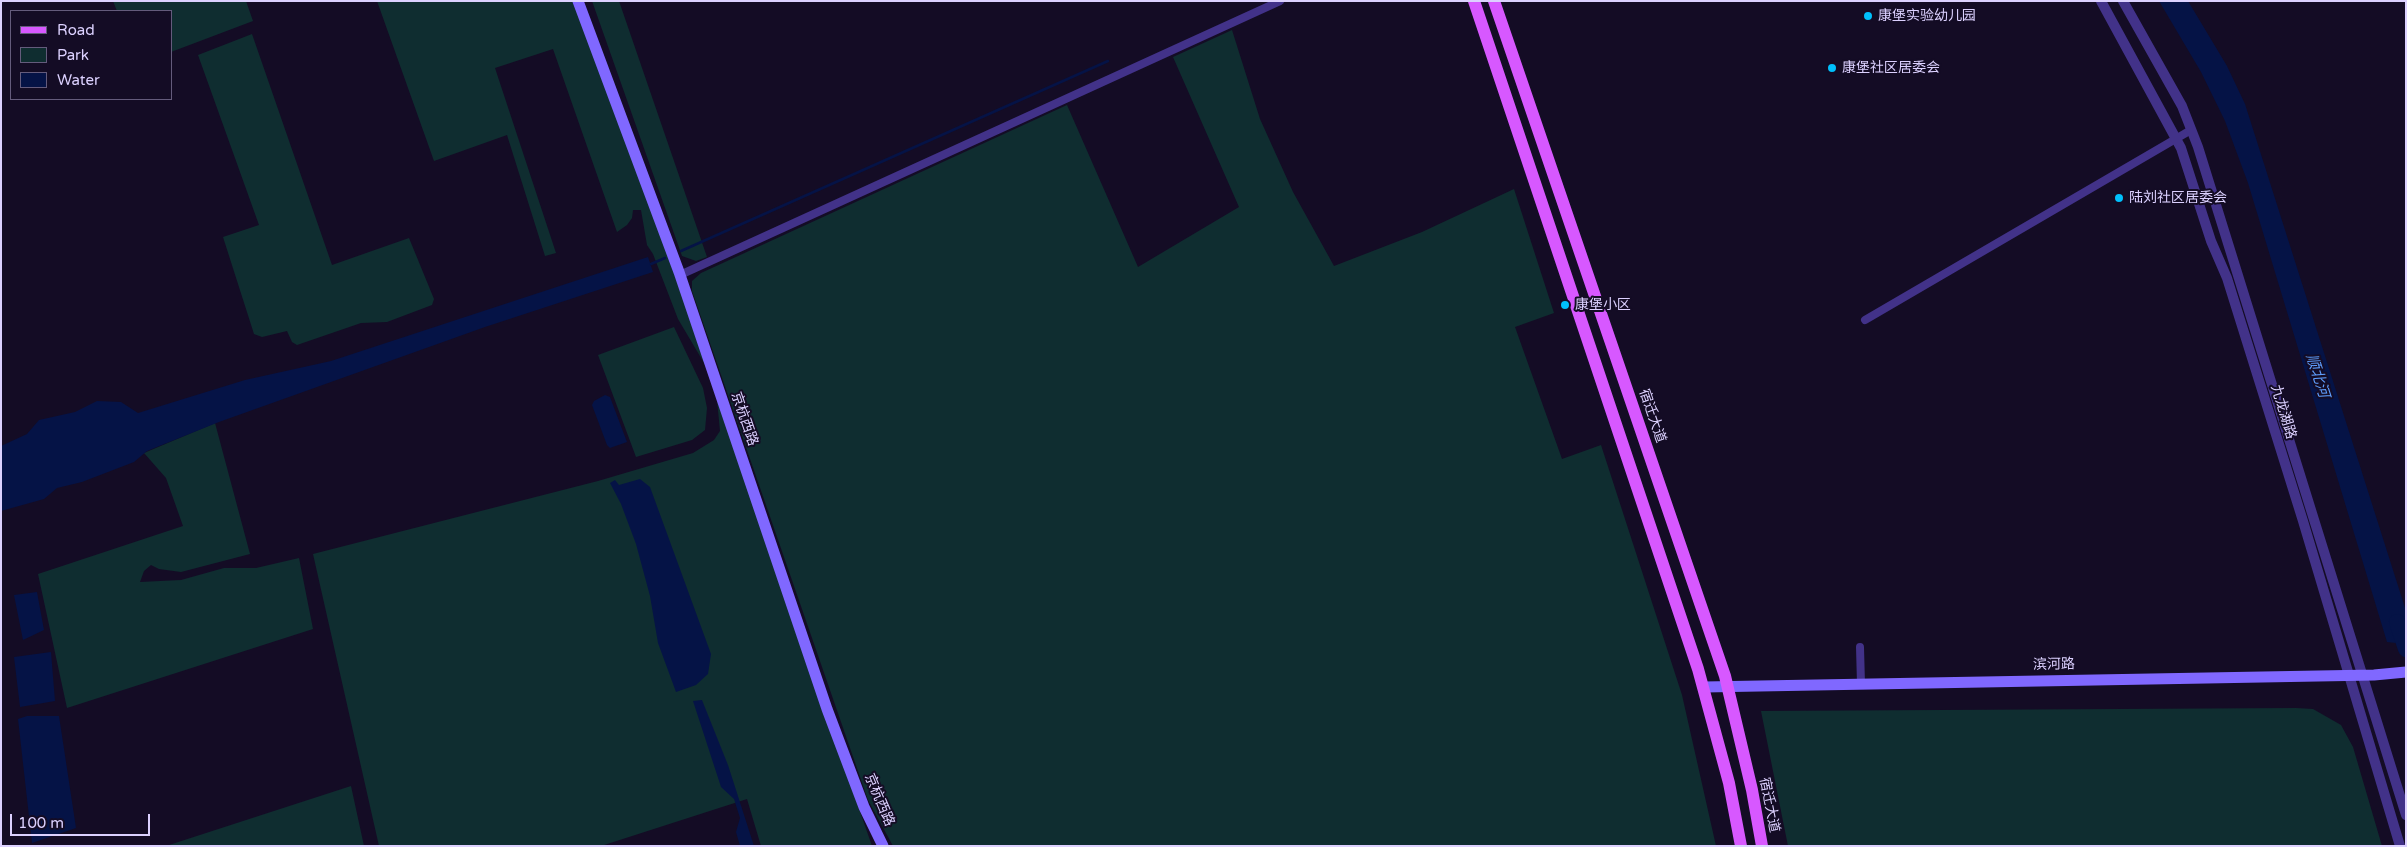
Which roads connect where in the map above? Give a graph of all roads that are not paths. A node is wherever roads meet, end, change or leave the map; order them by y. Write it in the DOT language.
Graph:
graph roads {
  1 [pos="578,1"];
  2 [pos="1280,1"];
  3 [pos="1474,1"];
  4 [pos="1494,1"];
  5 [pos="2101,1"];
  6 [pos="2123,1"];
  7 [pos="2191,130"];
  8 [pos="2176,138"];
  9 [pos="680,275"];
  10 [pos="1864,320"];
  11 [pos="1860,647"];
  12 [pos="2406,672"];
  13 [pos="2350,675"];
  14 [pos="2362,675"];
  15 [pos="1861,684"];
  16 [pos="1727,685"];
  17 [pos="1704,687"];
  18 [pos="2406,815"];
  19 [pos="883,846"];
  20 [pos="1741,846"];
  21 [pos="1762,846"];
  22 [pos="2400,846"];
  1 -- 9 [label="main road, 京杭西路"];
  2 -- 9 [label="street"];
  3 -- 17 [label="main road"];
  4 -- 16 [label="main road, 宿迁大道"];
  5 -- 8 [label="street, 九龙湖路"];
  6 -- 7 [label="street, 九龙湖路"];
  7 -- 8 [label="street"];
  7 -- 14 [label="street, 九龙湖路"];
  8 -- 10 [label="street"];
  8 -- 13 [label="street, 九龙湖路"];
  9 -- 19 [label="main road, 京杭西路"];
  11 -- 15 [label="street"];
  12 -- 14 [label="main road, 滨河路"];
  13 -- 14 [label="main road, 滨河路"];
  13 -- 15 [label="main road, 滨河路"];
  13 -- 22 [label="street, 九龙湖路"];
  14 -- 18 [label="street, 九龙湖路"];
  15 -- 16 [label="main road, 滨河路"];
  16 -- 17 [label="main road, 滨河路"];
  16 -- 21 [label="main road, 宿迁大道"];
  17 -- 20 [label="main road"];
}
